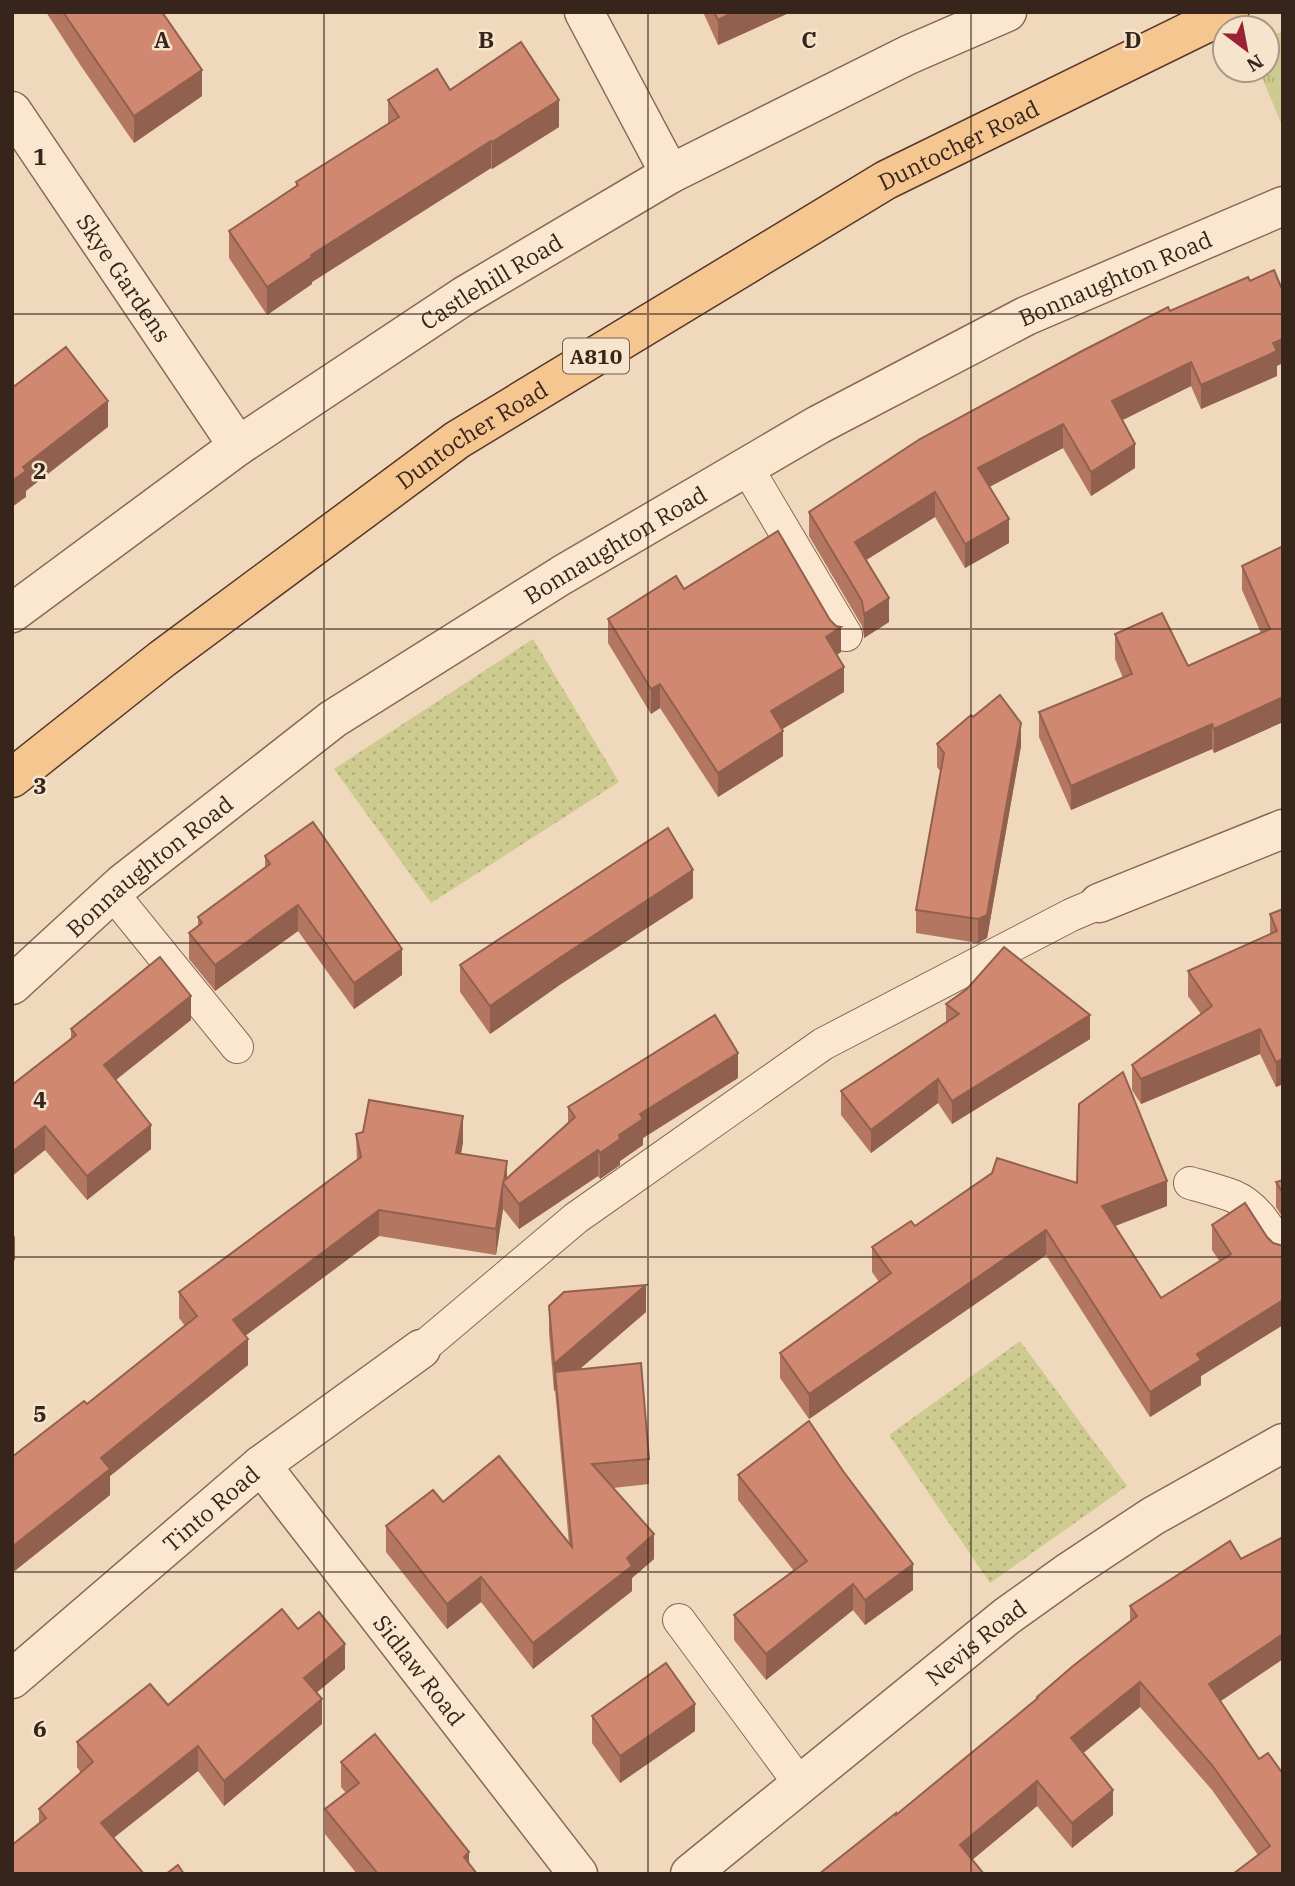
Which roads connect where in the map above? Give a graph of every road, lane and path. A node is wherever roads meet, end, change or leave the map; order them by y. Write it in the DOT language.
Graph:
graph roads {
  1 [pos="584,12"];
  2 [pos="1007,12"];
  3 [pos="1229,12"];
  4 [pos="12,111"];
  5 [pos="670,174"];
  6 [pos="1283,206"];
  7 [pos="238,446"];
  8 [pos="746,466"];
  9 [pos="12,614"];
  10 [pos="846,635"];
  11 [pos="12,778"];
  12 [pos="1283,829"];
  13 [pos="113,894"];
  14 [pos="1099,904"];
  15 [pos="12,985"];
  16 [pos="237,1047"];
  17 [pos="1190,1183"];
  18 [pos="1283,1253"];
  19 [pos="421,1349"];
  20 [pos="1283,1443"];
  21 [pos="261,1465"];
  22 [pos="679,1620"];
  23 [pos="12,1679"];
  24 [pos="800,1784"];
  25 [pos="578,1874"];
  26 [pos="690,1874"];
  1 -- 5 [label="street"];
  2 -- 5 [label="street, Castlehill Road"];
  3 -- 11 [label="main road, Duntocher Road / A810"];
  4 -- 7 [label="street, Skye Gardens"];
  5 -- 7 [label="street, Castlehill Road"];
  6 -- 8 [label="street, Bonnaughton Road"];
  7 -- 9 [label="street, Castlehill Road"];
  8 -- 10 [label="lane"];
  8 -- 13 [label="street, Bonnaughton Road"];
  12 -- 14 [label="street"];
  13 -- 15 [label="street, Bonnaughton Road"];
  13 -- 16 [label="lane"];
  14 -- 19 [label="lane"];
  17 -- 18 [label="lane"];
  19 -- 21 [label="street, Tinto Road"];
  20 -- 24 [label="street, Nevis Road"];
  21 -- 23 [label="street, Tinto Road"];
  21 -- 25 [label="street, Sidlaw Road"];
  22 -- 24 [label="lane"];
  24 -- 26 [label="street, Nevis Road"];
}
